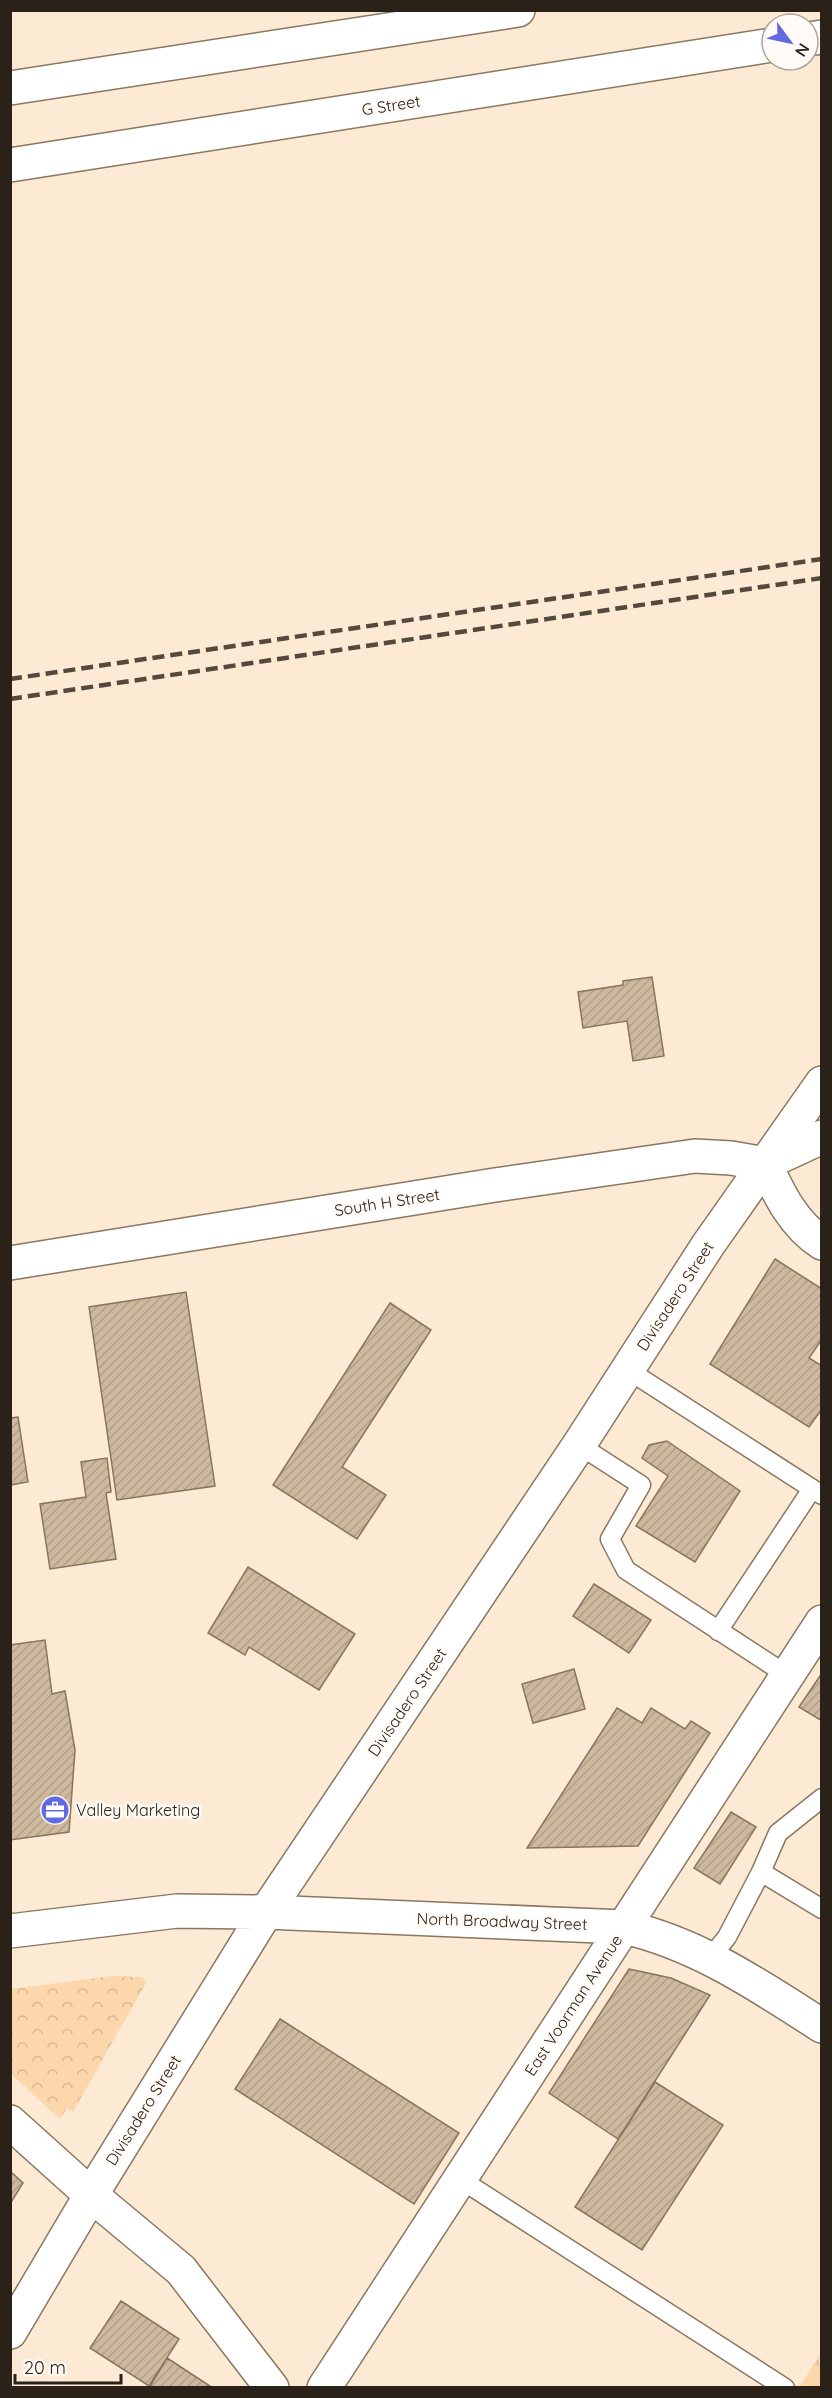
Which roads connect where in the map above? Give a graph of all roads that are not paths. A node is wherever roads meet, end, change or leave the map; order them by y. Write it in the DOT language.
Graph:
graph roads {
  1 [pos="518,10"];
  2 [pos="760,47"];
  3 [pos="10,88"];
  4 [pos="10,165"];
  5 [pos="822,1083"];
  6 [pos="822,1137"];
  7 [pos="765,1164"];
  8 [pos="822,1244"];
  9 [pos="10,1263"];
  10 [pos="628,1370"];
  11 [pos="579,1445"];
  12 [pos="817,1492"];
  13 [pos="822,1622"];
  14 [pos="718,1631"];
  15 [pos="787,1675"];
  16 [pos="822,1798"];
  17 [pos="761,1872"];
  18 [pos="822,1909"];
  19 [pos="266,1912"];
  20 [pos="624,1927"];
  21 [pos="10,1931"];
  22 [pos="711,1958"];
  23 [pos="822,2026"];
  24 [pos="10,2122"];
  25 [pos="460,2179"];
  26 [pos="91,2195"];
  27 [pos="10,2332"];
  28 [pos="272,2388"];
  29 [pos="324,2388"];
  30 [pos="785,2388"];
  1 -- 3 [label="street"];
  2 -- 4 [label="street, G Street"];
  5 -- 7 [label="street, Divisadero Street"];
  6 -- 7 [label="street"];
  7 -- 8 [label="street"];
  7 -- 9 [label="street, South H Street"];
  7 -- 10 [label="street, Divisadero Street"];
  10 -- 11 [label="street, Divisadero Street"];
  10 -- 12 [label="lane"];
  11 -- 14 [label="lane"];
  11 -- 19 [label="street, Divisadero Street"];
  12 -- 14 [label="lane"];
  13 -- 15 [label="street, East Voorman Avenue"];
  14 -- 15 [label="lane"];
  15 -- 20 [label="street, East Voorman Avenue"];
  16 -- 17 [label="lane"];
  17 -- 18 [label="lane"];
  17 -- 22 [label="lane"];
  19 -- 20 [label="street, North Broadway Street"];
  19 -- 21 [label="street, North Broadway Street"];
  19 -- 26 [label="street, Divisadero Street"];
  20 -- 22 [label="street, North Broadway Street"];
  20 -- 25 [label="street, East Voorman Avenue"];
  22 -- 23 [label="street, North Broadway Street"];
  24 -- 26 [label="street"];
  25 -- 29 [label="street, East Voorman Avenue"];
  25 -- 30 [label="lane"];
  26 -- 27 [label="street, Divisadero Street"];
  26 -- 28 [label="street"];
}
